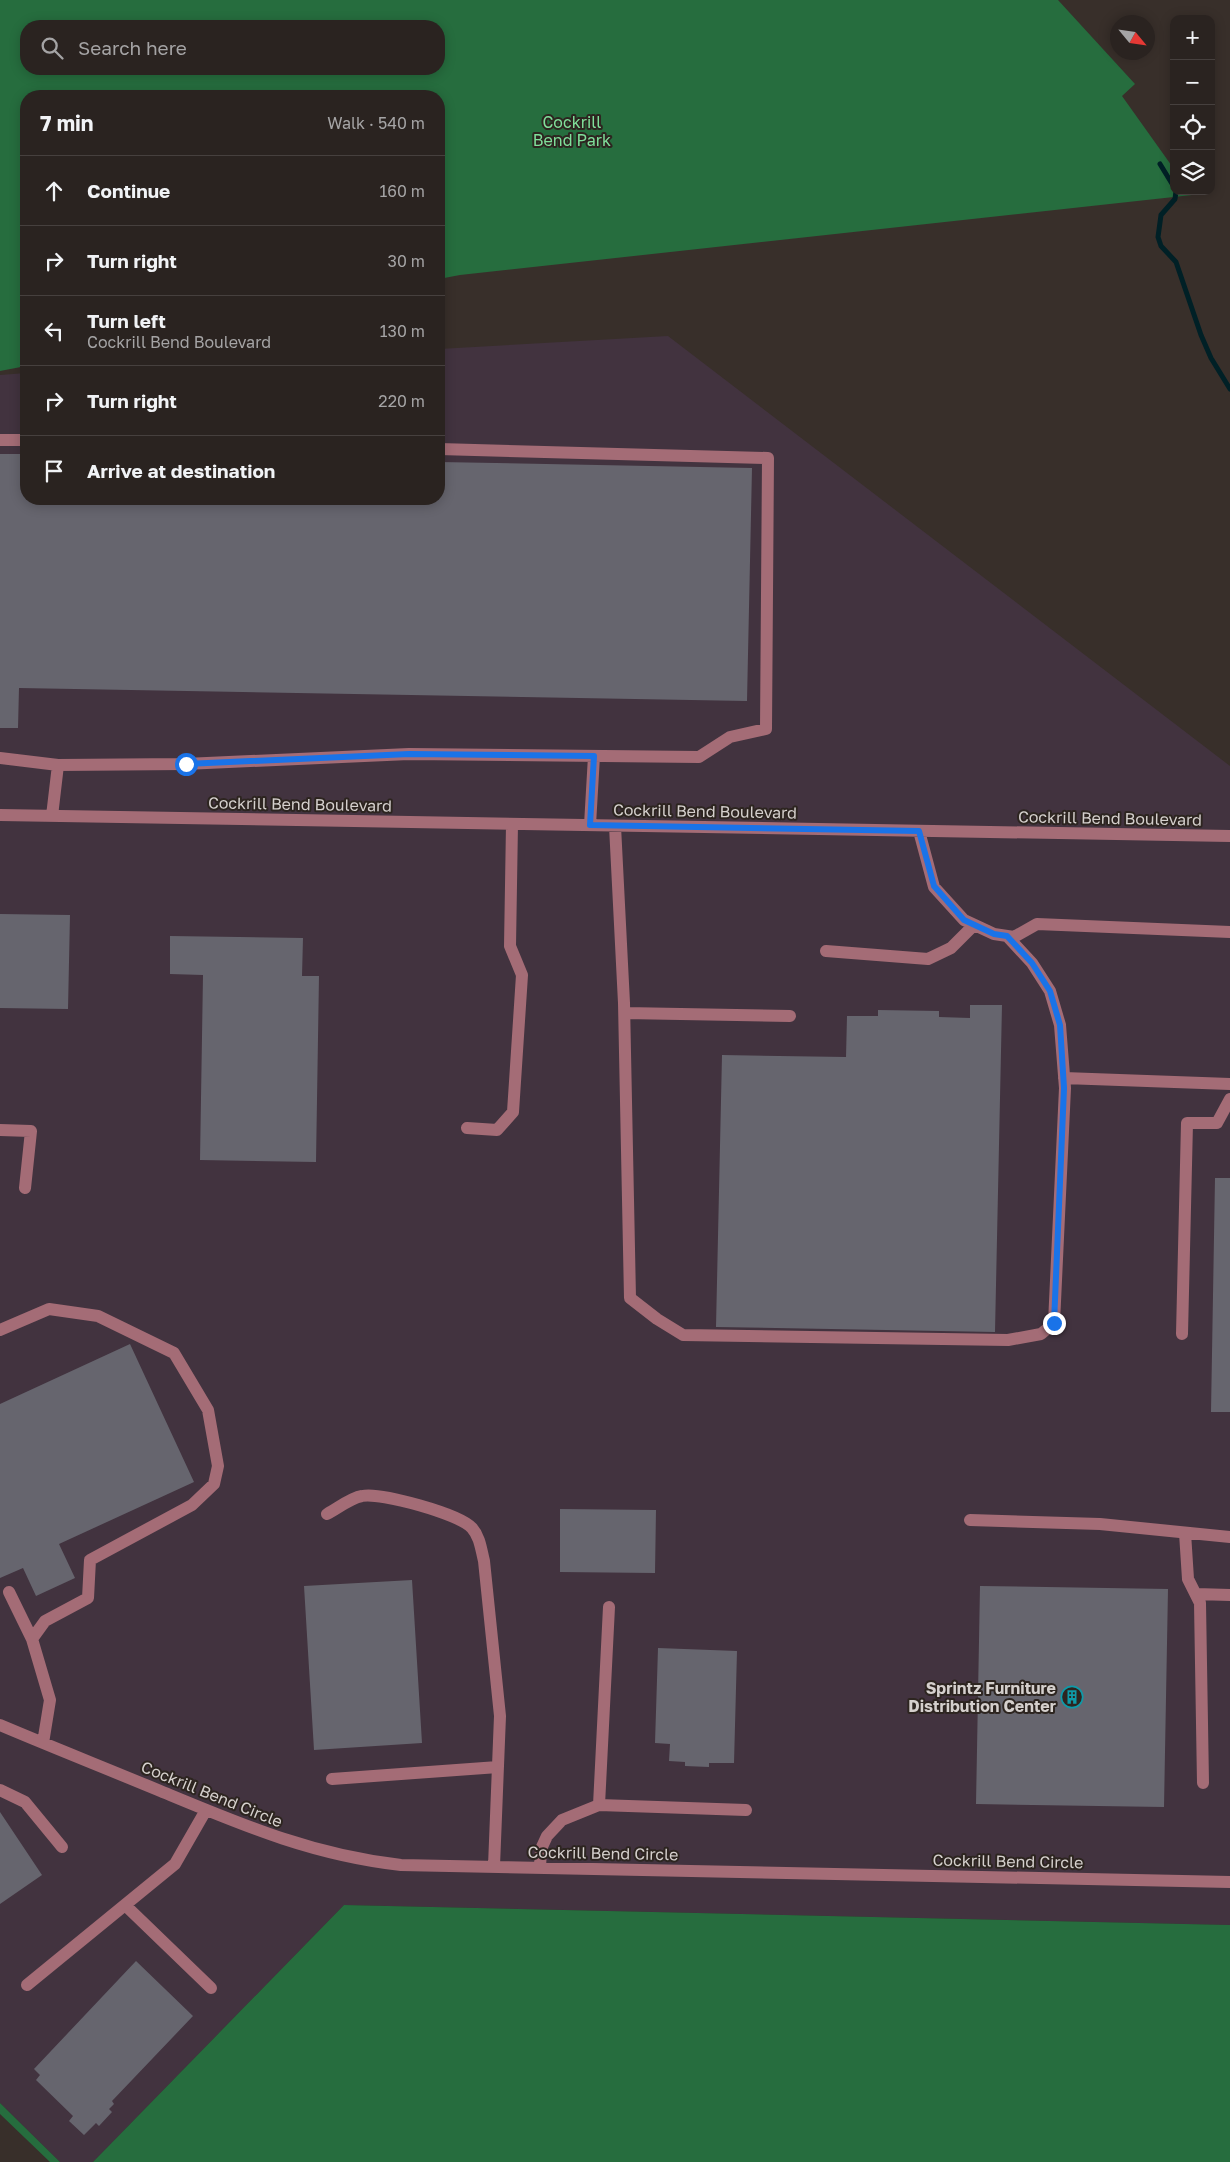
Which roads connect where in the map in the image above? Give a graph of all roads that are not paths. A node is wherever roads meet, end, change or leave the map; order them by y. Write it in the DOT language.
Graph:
graph roads {
  1 [pos="0,440"];
  2 [pos="20,440"];
  3 [pos="445,450"];
  4 [pos="594,756"];
  5 [pos="0,758"];
  6 [pos="58,765"];
  7 [pos="0,815"];
  8 [pos="52,816"];
  9 [pos="512,824"];
  10 [pos="590,825"];
  11 [pos="615,826"];
  12 [pos="919,831"];
  13 [pos="1230,836"];
  14 [pos="974,925"];
  15 [pos="1230,932"];
  16 [pos="1007,936"];
  17 [pos="826,952"];
  18 [pos="625,1013"];
  19 [pos="790,1016"];
  20 [pos="1064,1078"];
  21 [pos="1230,1084"];
  22 [pos="1230,1099"];
  23 [pos="467,1128"];
  24 [pos="0,1130"];
  25 [pos="25,1188"];
  26 [pos="0,1330"];
  27 [pos="1182,1334"];
  28 [pos="327,1514"];
  29 [pos="970,1520"];
  30 [pos="1185,1533"];
  31 [pos="1230,1537"];
  32 [pos="9,1592"];
  33 [pos="1196,1594"];
  34 [pos="1230,1595"];
  35 [pos="609,1607"];
  36 [pos="32,1639"];
  37 [pos="1,1727"];
  38 [pos="43,1743"];
  39 [pos="498,1767"];
  40 [pos="332,1778"];
  41 [pos="1203,1783"];
  42 [pos="0,1790"];
  43 [pos="598,1805"];
  44 [pos="206,1810"];
  45 [pos="746,1810"];
  46 [pos="62,1847"];
  47 [pos="494,1866"];
  48 [pos="540,1868"];
  49 [pos="1230,1882"];
  50 [pos="125,1905"];
  51 [pos="27,1985"];
  52 [pos="211,1988"];
  1 -- 2 [label="street"];
  3 -- 4 [label="street"];
  4 -- 6 [label="street"];
  4 -- 10 [label="street"];
  5 -- 6 [label="street"];
  6 -- 8 [label="street"];
  7 -- 8 [label="street, Cockrill Bend Boulevard"];
  8 -- 9 [label="street, Cockrill Bend Boulevard"];
  9 -- 10 [label="street, Cockrill Bend Boulevard"];
  9 -- 23 [label="street"];
  10 -- 11 [label="street, Cockrill Bend Boulevard"];
  11 -- 12 [label="street, Cockrill Bend Boulevard"];
  11 -- 18 [label="street"];
  12 -- 13 [label="street, Cockrill Bend Boulevard"];
  12 -- 14 [label="street"];
  14 -- 16 [label="street"];
  14 -- 17 [label="street"];
  15 -- 16 [label="street"];
  16 -- 20 [label="street"];
  18 -- 19 [label="street"];
  18 -- 20 [label="street"];
  20 -- 21 [label="street"];
  22 -- 27 [label="street"];
  24 -- 25 [label="street"];
  26 -- 36 [label="street"];
  28 -- 39 [label="street"];
  29 -- 30 [label="street"];
  30 -- 31 [label="street"];
  30 -- 33 [label="street"];
  32 -- 36 [label="street"];
  33 -- 34 [label="street"];
  33 -- 41 [label="street"];
  35 -- 43 [label="street"];
  36 -- 38 [label="street"];
  37 -- 38 [label="street, Cockrill Bend Circle"];
  38 -- 44 [label="street, Cockrill Bend Circle"];
  39 -- 40 [label="street"];
  39 -- 47 [label="street"];
  42 -- 46 [label="street"];
  43 -- 45 [label="street"];
  43 -- 48 [label="street"];
  44 -- 47 [label="street, Cockrill Bend Circle"];
  44 -- 50 [label="street"];
  47 -- 48 [label="street, Cockrill Bend Circle"];
  48 -- 49 [label="street, Cockrill Bend Circle"];
  50 -- 51 [label="street"];
  50 -- 52 [label="street"];
}
